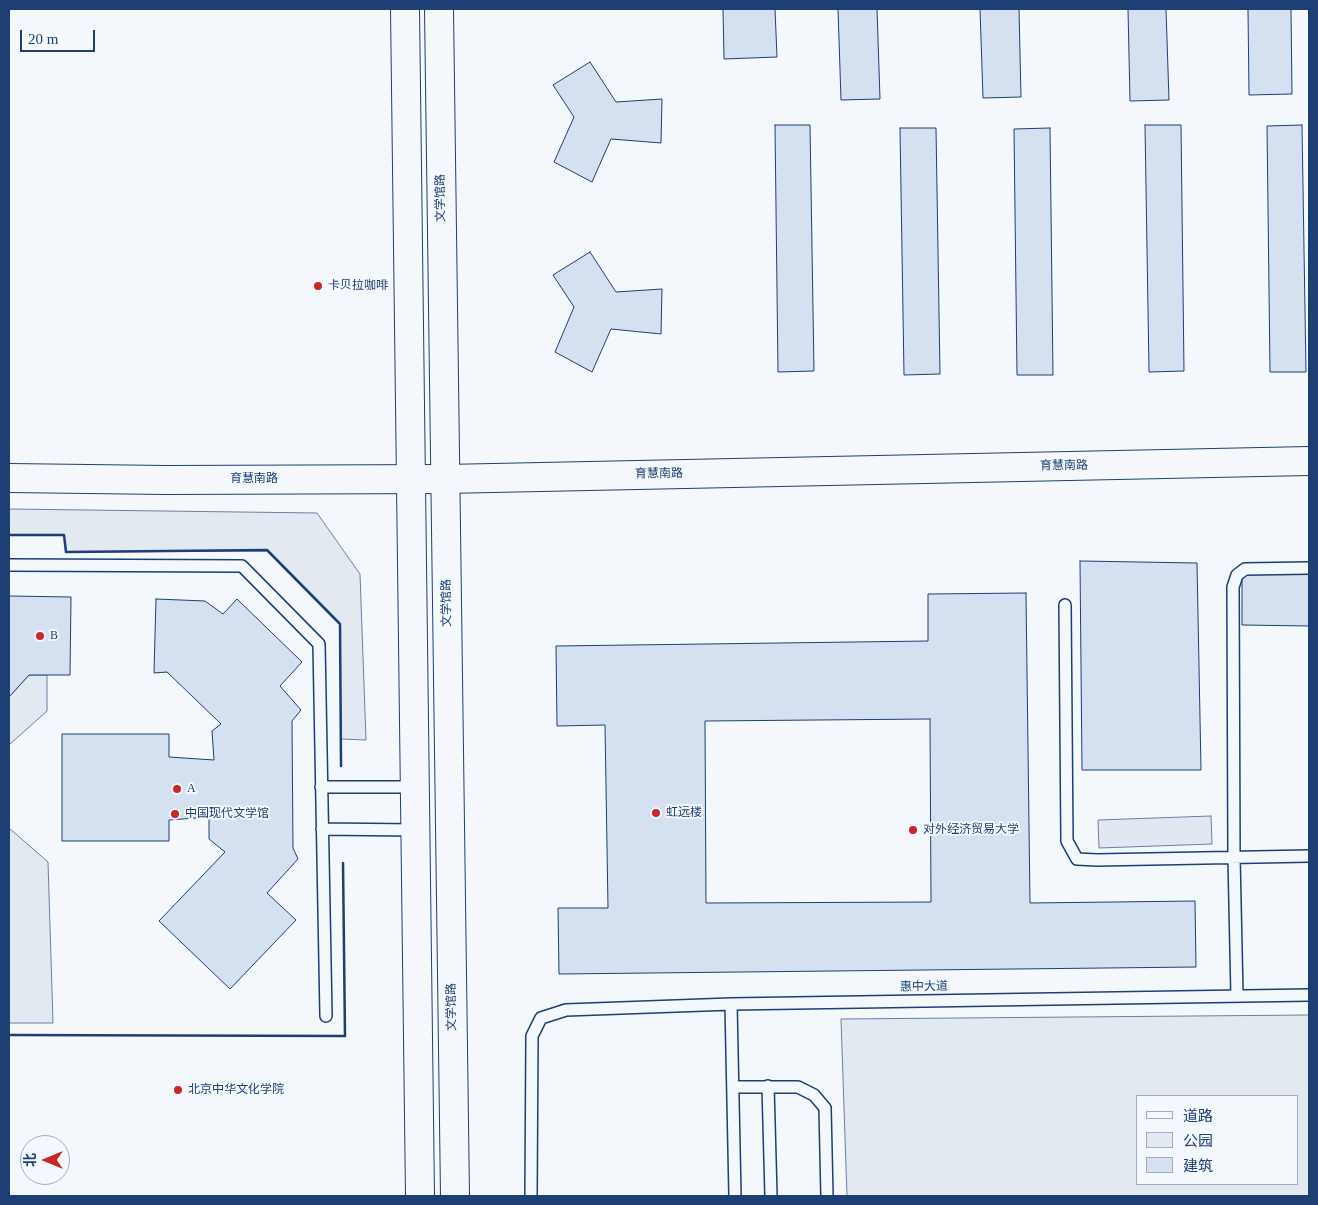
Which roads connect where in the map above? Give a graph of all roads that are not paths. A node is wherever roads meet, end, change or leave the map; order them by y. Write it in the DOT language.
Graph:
graph roads {
  1 [pos="405,9"];
  2 [pos="439,9"];
  3 [pos="1309,462"];
  4 [pos="9,478"];
  5 [pos="411,479"];
  6 [pos="445,479"];
  7 [pos="9,565"];
  8 [pos="1309,568"];
  9 [pos="1064,605"];
  10 [pos="321,787"];
  11 [pos="415,787"];
  12 [pos="322,829"];
  13 [pos="415,830"];
  14 [pos="1309,856"];
  15 [pos="1234,858"];
  16 [pos="1309,995"];
  17 [pos="1236,996"];
  18 [pos="731,1004"];
  19 [pos="326,1016"];
  20 [pos="733,1086"];
  21 [pos="768,1086"];
  22 [pos="420,1196"];
  23 [pos="455,1196"];
  24 [pos="530,1196"];
  25 [pos="735,1196"];
  26 [pos="771,1196"];
  27 [pos="827,1196"];
  1 -- 5 [label="main road"];
  2 -- 6 [label="main road, 文学馆路"];
  3 -- 6 [label="main road, 育慧南路"];
  4 -- 5 [label="main road, 育慧南路"];
  5 -- 6 [label="main road, 育慧南路"];
  5 -- 11 [label="main road"];
  6 -- 23 [label="main road, 文学馆路"];
  7 -- 10 [label="lane"];
  8 -- 15 [label="lane"];
  9 -- 15 [label="lane"];
  10 -- 11 [label="lane"];
  10 -- 12 [label="lane"];
  11 -- 13 [label="main road"];
  12 -- 13 [label="lane"];
  12 -- 19 [label="lane"];
  13 -- 22 [label="main road"];
  14 -- 15 [label="lane"];
  15 -- 17 [label="lane"];
  16 -- 17 [label="lane, 惠中大道"];
  17 -- 18 [label="lane, 惠中大道"];
  18 -- 20 [label="lane"];
  18 -- 24 [label="lane, 惠中大道"];
  20 -- 21 [label="lane"];
  20 -- 25 [label="lane"];
  21 -- 26 [label="lane"];
  21 -- 27 [label="lane"];
}
